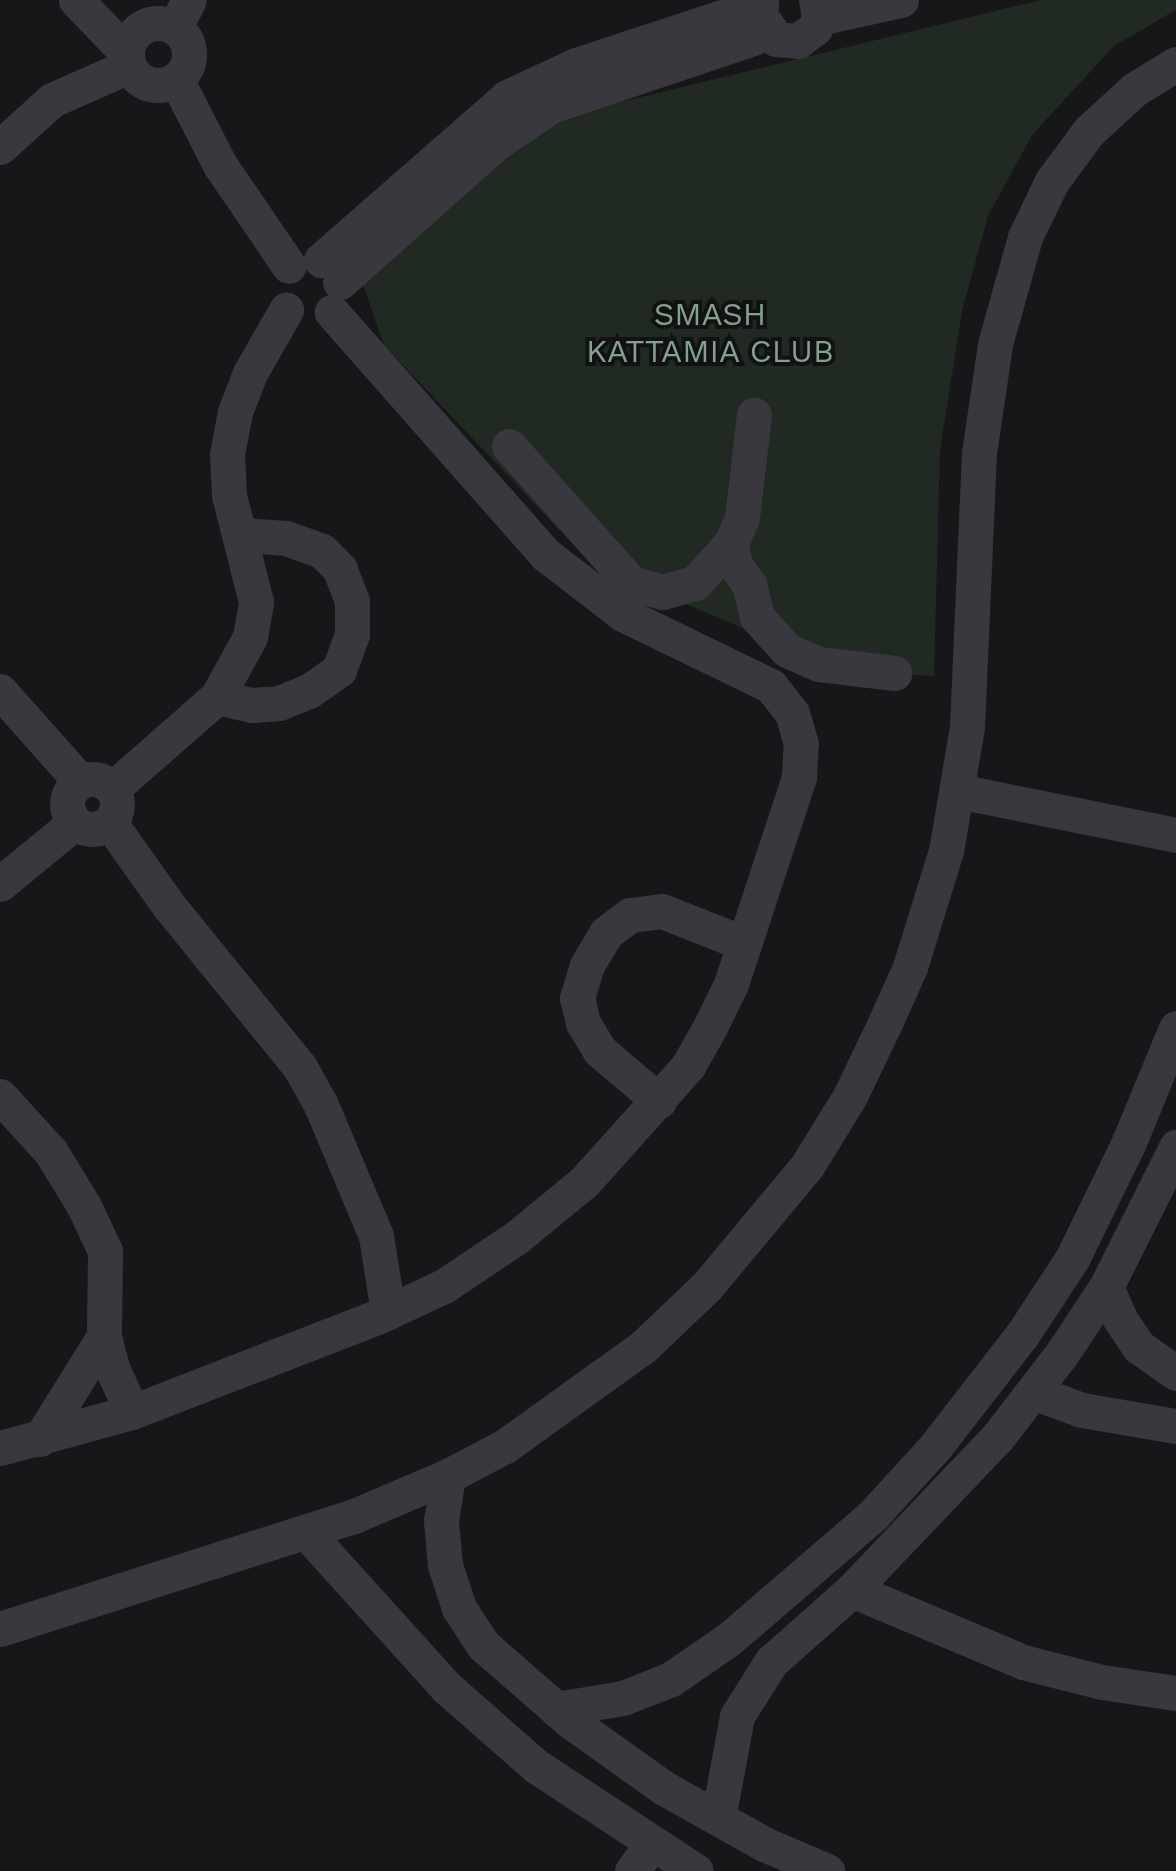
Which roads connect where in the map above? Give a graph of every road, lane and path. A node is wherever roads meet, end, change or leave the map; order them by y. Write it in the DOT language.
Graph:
graph roads {
  1 [pos="76,0"];
  2 [pos="901,0"];
  3 [pos="818,9"];
  4 [pos="164,12"];
  5 [pos="764,12"];
  6 [pos="128,59"];
  7 [pos="1176,64"];
  8 [pos="176,80"];
  9 [pos="0,147"];
  10 [pos="321,280"];
  11 [pos="754,415"];
  12 [pos="510,446"];
  13 [pos="242,535"];
  14 [pos="732,543"];
  15 [pos="597,574"];
  16 [pos="894,672"];
  17 [pos="0,691"];
  18 [pos="217,697"];
  19 [pos="958,791"];
  20 [pos="101,797"];
  21 [pos="1176,835"];
  22 [pos="0,884"];
  23 [pos="743,943"];
  24 [pos="1176,1028"];
  25 [pos="0,1096"];
  26 [pos="659,1101"];
  27 [pos="1176,1147"];
  28 [pos="376,1236"];
  29 [pos="444,1286"];
  30 [pos="1106,1287"];
  31 [pos="388,1312"];
  32 [pos="104,1336"];
  33 [pos="1176,1373"];
  34 [pos="1033,1392"];
  35 [pos="132,1412"];
  36 [pos="1176,1426"];
  37 [pos="40,1439"];
  38 [pos="0,1448"];
  39 [pos="448,1476"];
  40 [pos="306,1532"];
  41 [pos="852,1590"];
  42 [pos="0,1629"];
  43 [pos="1176,1693"];
  44 [pos="556,1709"];
  45 [pos="718,1818"];
  46 [pos="642,1858"];
  47 [pos="696,1871"];
  48 [pos="827,1871"];
  1 -- 6 [label="street"];
  2 -- 3 [label="street"];
  3 -- 5 [label="street"];
  4 -- 6 [label="street"];
  4 -- 8 [label="street"];
  5 -- 10 [label="street"];
  6 -- 8 [label="street"];
  6 -- 9 [label="street"];
  7 -- 19 [label="street"];
  8 -- 10 [label="street"];
  10 -- 13 [label="street"];
  10 -- 15 [label="street"];
  11 -- 14 [label="street"];
  12 -- 15 [label="street"];
  13 -- 18 [label="street"];
  13 -- 18 [label="street"];
  14 -- 15 [label="street"];
  14 -- 16 [label="street"];
  15 -- 23 [label="street"];
  17 -- 20 [label="street"];
  18 -- 20 [label="street"];
  19 -- 21 [label="street"];
  19 -- 39 [label="street"];
  20 -- 22 [label="street"];
  20 -- 28 [label="street"];
  23 -- 26 [label="street"];
  23 -- 26 [label="street"];
  24 -- 44 [label="street"];
  25 -- 32 [label="street"];
  26 -- 29 [label="street"];
  27 -- 30 [label="street"];
  28 -- 29 [label="street"];
  28 -- 31 [label="street"];
  29 -- 31 [label="street"];
  30 -- 33 [label="street"];
  30 -- 34 [label="street"];
  31 -- 35 [label="street"];
  32 -- 35 [label="street"];
  32 -- 37 [label="street"];
  34 -- 36 [label="street"];
  34 -- 41 [label="street"];
  35 -- 37 [label="street"];
  37 -- 38 [label="street"];
  39 -- 40 [label="street"];
  39 -- 44 [label="street"];
  40 -- 42 [label="street"];
  40 -- 46 [label="street"];
  41 -- 43 [label="street"];
  41 -- 45 [label="street"];
  44 -- 45 [label="street"];
  45 -- 48 [label="street"];
  46 -- 47 [label="street"];
}
